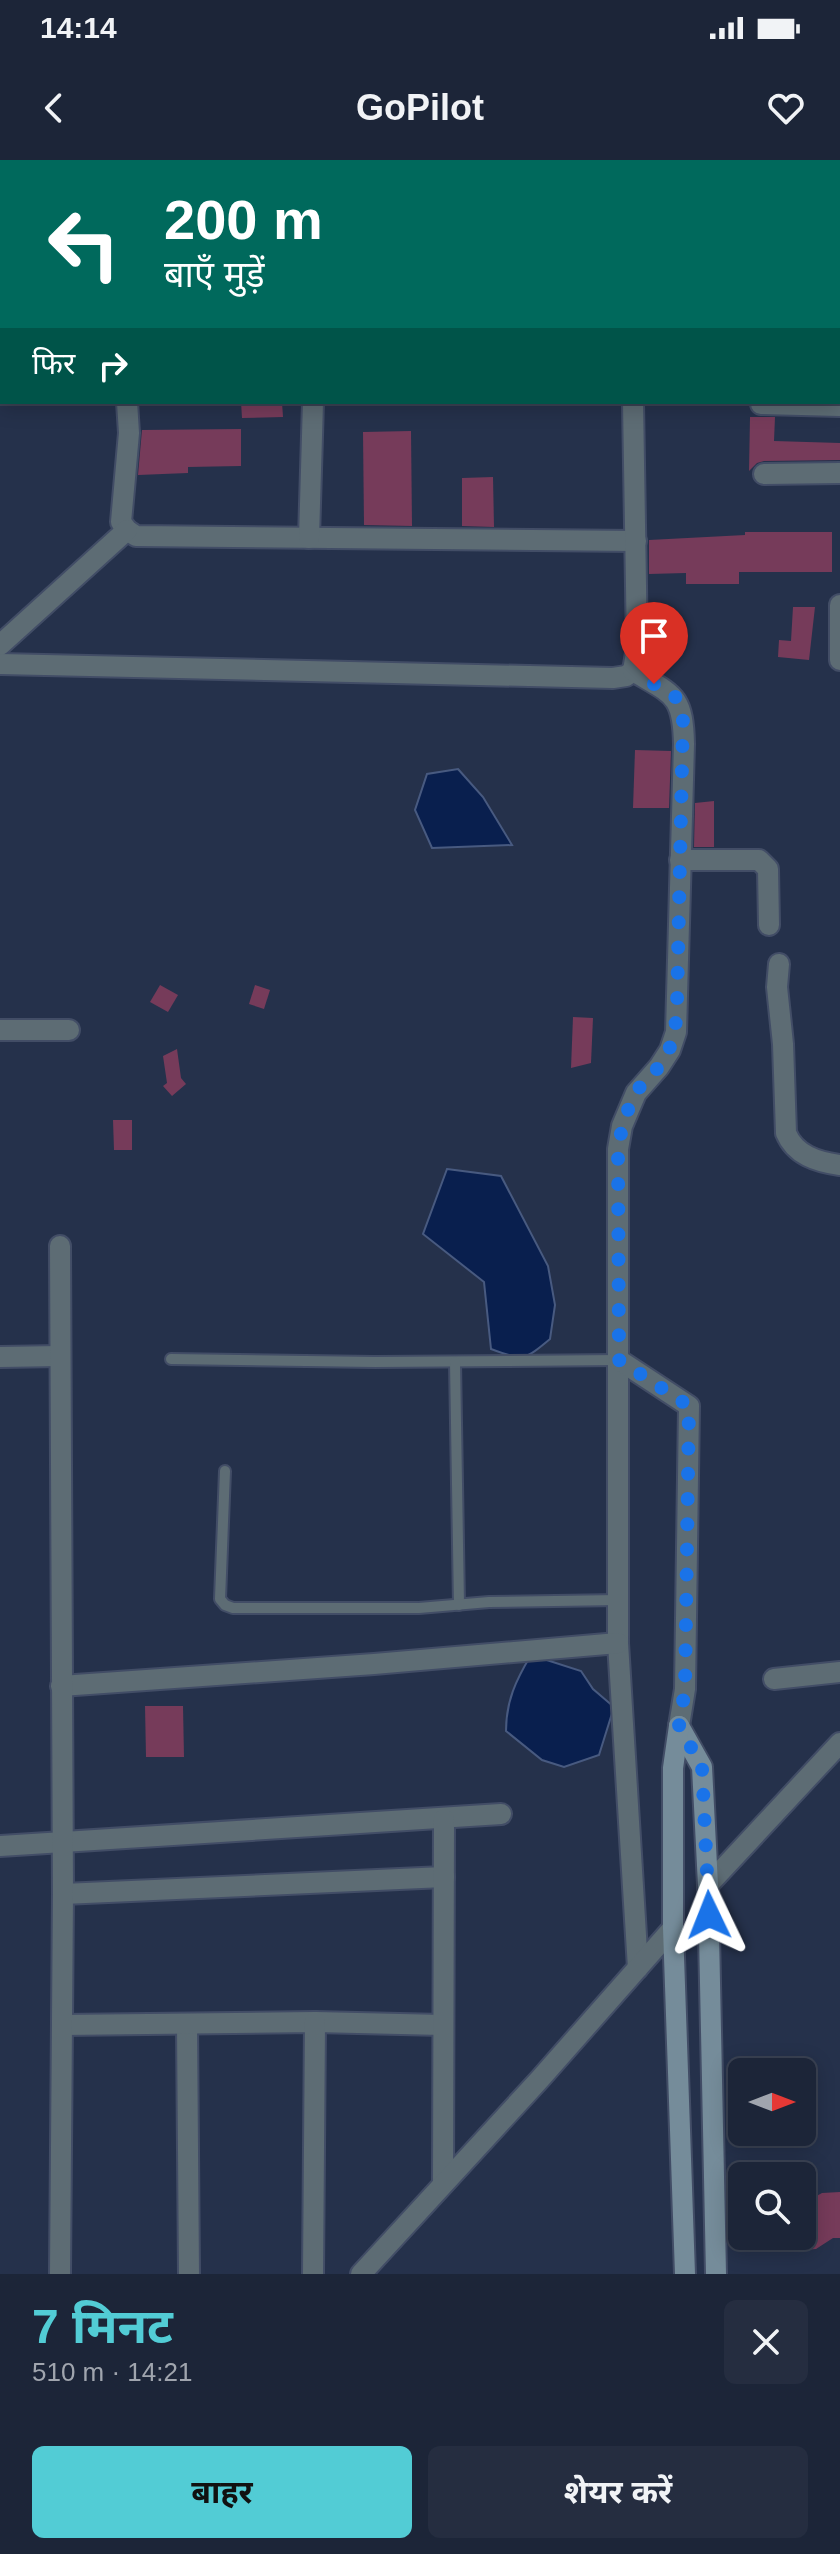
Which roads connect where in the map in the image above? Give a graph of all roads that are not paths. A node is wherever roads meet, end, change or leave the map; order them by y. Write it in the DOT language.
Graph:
graph roads {
  1 [pos="127,404"];
  2 [pos="313,404"];
  3 [pos="633,404"];
  4 [pos="761,404"];
  5 [pos="840,406"];
  6 [pos="840,473"];
  7 [pos="764,474"];
  8 [pos="127,530"];
  9 [pos="309,538"];
  10 [pos="636,541"];
  11 [pos="840,605"];
  12 [pos="0,645"];
  13 [pos="840,660"];
  14 [pos="0,664"];
  15 [pos="633,671"];
  16 [pos="680,860"];
  17 [pos="769,925"];
  18 [pos="779,964"];
  19 [pos="0,1030"];
  20 [pos="69,1030"];
  21 [pos="840,1165"];
  22 [pos="60,1246"];
  23 [pos="60,1356"];
  24 [pos="0,1357"];
  25 [pos="171,1359"];
  26 [pos="619,1360"];
  27 [pos="455,1362"];
  28 [pos="225,1471"];
  29 [pos="618,1600"];
  30 [pos="459,1605"];
  31 [pos="618,1643"];
  32 [pos="840,1672"];
  33 [pos="774,1679"];
  34 [pos="61,1686"];
  35 [pos="679,1726"];
  36 [pos="837,1754"];
  37 [pos="501,1814"];
  38 [pos="444,1819"];
  39 [pos="62,1844"];
  40 [pos="0,1846"];
  41 [pos="444,1877"];
  42 [pos="708,1885"];
  43 [pos="63,1894"];
  44 [pos="673,1928"];
  45 [pos="638,1968"];
  46 [pos="315,2022"];
  47 [pos="187,2024"];
  48 [pos="62,2025"];
  49 [pos="443,2025"];
  50 [pos="443,2184"];
  51 [pos="60,2274"];
  52 [pos="189,2274"];
  53 [pos="313,2274"];
  54 [pos="361,2274"];
  55 [pos="685,2274"];
  56 [pos="716,2274"];
  1 -- 8 [label="street"];
  2 -- 9 [label="street"];
  3 -- 10 [label="street"];
  4 -- 5 [label="street"];
  6 -- 7 [label="street"];
  8 -- 9 [label="street"];
  8 -- 12 [label="street"];
  9 -- 10 [label="street"];
  10 -- 15 [label="street"];
  11 -- 13 [label="street"];
  14 -- 15 [label="street"];
  15 -- 16 [label="street"];
  16 -- 17 [label="street"];
  16 -- 26 [label="street"];
  18 -- 21 [label="street"];
  19 -- 20 [label="street"];
  22 -- 23 [label="street"];
  23 -- 24 [label="street"];
  23 -- 34 [label="street"];
  25 -- 27 [label="lane"];
  26 -- 27 [label="lane"];
  26 -- 29 [label="street"];
  26 -- 35 [label="street"];
  27 -- 30 [label="lane"];
  28 -- 30 [label="lane"];
  29 -- 30 [label="lane"];
  29 -- 31 [label="street"];
  31 -- 34 [label="street"];
  31 -- 45 [label="street"];
  32 -- 33 [label="street"];
  34 -- 39 [label="street"];
  35 -- 42 [label="street"];
  35 -- 44 [label="street"];
  36 -- 42 [label="street"];
  37 -- 38 [label="street"];
  38 -- 39 [label="street"];
  38 -- 41 [label="street"];
  39 -- 40 [label="street"];
  39 -- 43 [label="street"];
  41 -- 43 [label="street"];
  41 -- 49 [label="street"];
  42 -- 56 [label="street"];
  43 -- 48 [label="street"];
  44 -- 45 [label="street"];
  44 -- 55 [label="street"];
  45 -- 50 [label="street"];
  46 -- 47 [label="street"];
  46 -- 49 [label="street"];
  46 -- 53 [label="street"];
  47 -- 48 [label="street"];
  47 -- 52 [label="street"];
  48 -- 51 [label="street"];
  49 -- 50 [label="street"];
  50 -- 54 [label="street"];
}
